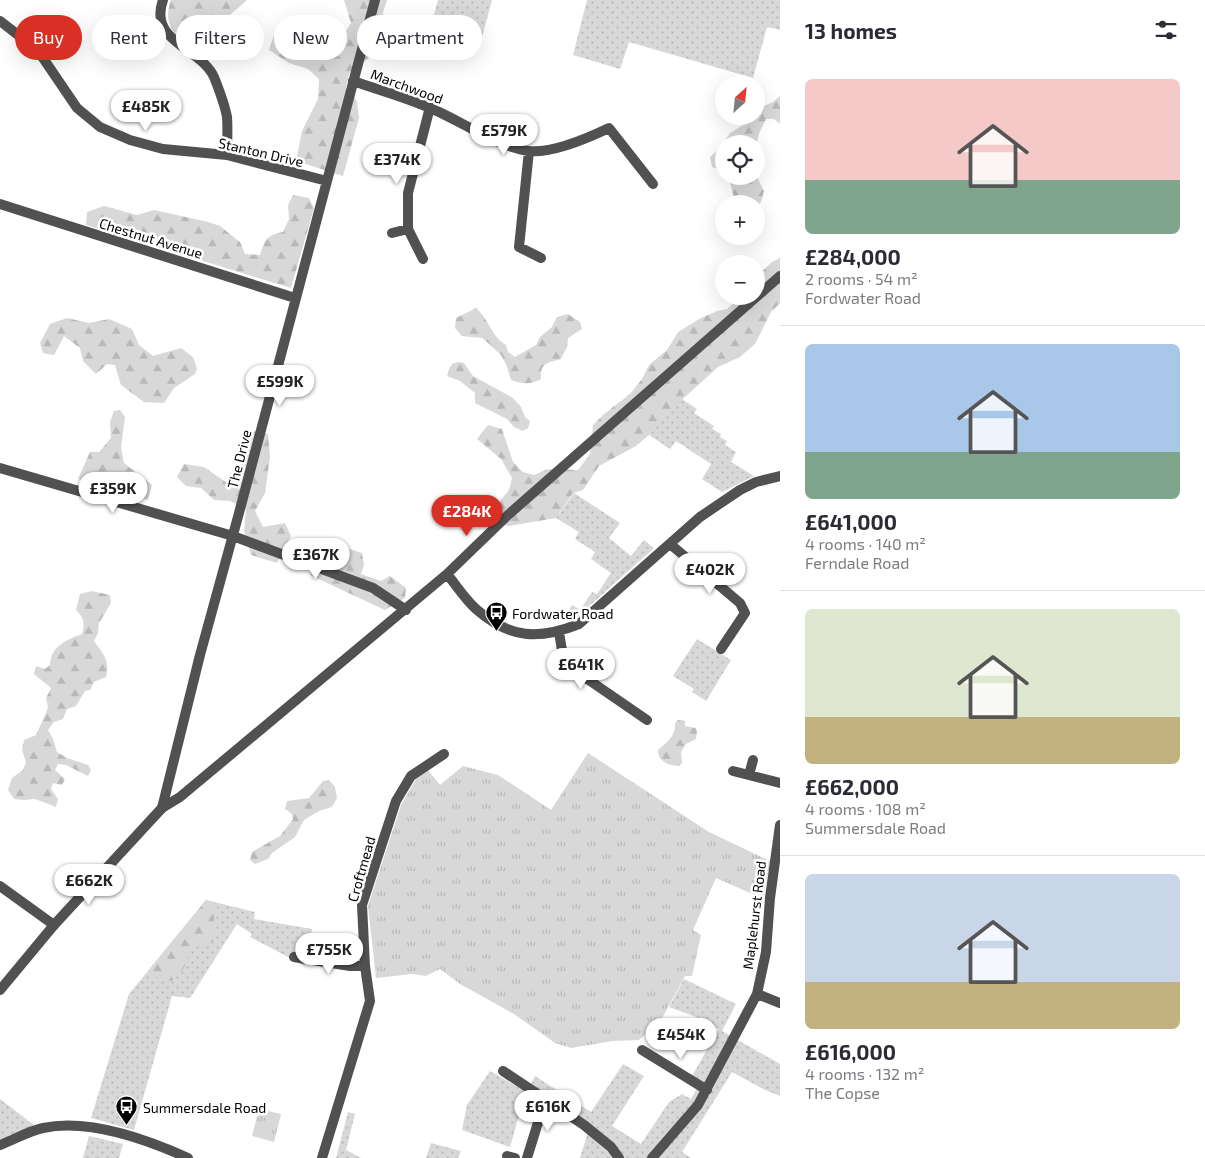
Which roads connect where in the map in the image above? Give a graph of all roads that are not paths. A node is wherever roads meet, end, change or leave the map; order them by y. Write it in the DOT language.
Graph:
graph roads {
  1 [pos="163,0"];
  2 [pos="375,0"];
  3 [pos="0,21"];
  4 [pos="354,81"];
  5 [pos="430,107"];
  6 [pos="529,151"];
  7 [pos="227,155"];
  8 [pos="327,181"];
  9 [pos="653,184"];
  10 [pos="0,204"];
  11 [pos="408,229"];
  12 [pos="392,233"];
  13 [pos="541,258"];
  14 [pos="423,259"];
  15 [pos="780,276"];
  16 [pos="295,298"];
  17 [pos="0,468"];
  18 [pos="780,476"];
  19 [pos="233,536"];
  20 [pos="670,544"];
  21 [pos="447,574"];
  22 [pos="406,610"];
  23 [pos="559,632"];
  24 [pos="721,649"];
  25 [pos="647,720"];
  26 [pos="444,754"];
  27 [pos="753,760"];
  28 [pos="732,771"];
  29 [pos="749,775"];
  30 [pos="780,783"];
  31 [pos="162,808"];
  32 [pos="780,824"];
  33 [pos="0,886"];
  34 [pos="54,926"];
  35 [pos="294,958"];
  36 [pos="365,966"];
  37 [pos="0,990"];
  38 [pos="757,994"];
  39 [pos="780,1003"];
  40 [pos="642,1050"];
  41 [pos="502,1071"];
  42 [pos="707,1090"];
  43 [pos="545,1100"];
  44 [pos="0,1145"];
  45 [pos="188,1158"];
  46 [pos="322,1158"];
  47 [pos="527,1158"];
  48 [pos="619,1158"];
  49 [pos="652,1158"];
  1 -- 7 [label="street"];
  2 -- 4 [label="street, The Drive"];
  3 -- 7 [label="street, Stanton Drive"];
  4 -- 5 [label="street, Marchwood"];
  4 -- 8 [label="street, The Drive"];
  5 -- 6 [label="street, Marchwood"];
  5 -- 11 [label="street"];
  6 -- 9 [label="street, Marchwood"];
  6 -- 13 [label="street"];
  7 -- 8 [label="street, Stanton Drive"];
  8 -- 16 [label="street, The Drive"];
  10 -- 16 [label="street, Chestnut Avenue"];
  11 -- 12 [label="street"];
  11 -- 14 [label="street"];
  15 -- 21 [label="street"];
  16 -- 19 [label="street, The Drive"];
  17 -- 19 [label="street"];
  18 -- 20 [label="street"];
  19 -- 22 [label="street"];
  19 -- 31 [label="street, The Drive"];
  20 -- 23 [label="street"];
  20 -- 24 [label="street"];
  21 -- 22 [label="street"];
  21 -- 23 [label="street"];
  22 -- 31 [label="street"];
  23 -- 25 [label="street"];
  26 -- 36 [label="street, Croftmead"];
  27 -- 29 [label="street"];
  28 -- 29 [label="street"];
  29 -- 30 [label="street"];
  31 -- 34 [label="street"];
  32 -- 38 [label="street, Maplehurst Road"];
  33 -- 34 [label="street"];
  34 -- 37 [label="street"];
  35 -- 36 [label="street"];
  36 -- 46 [label="street, Croftmead"];
  38 -- 39 [label="street"];
  38 -- 42 [label="street, Maplehurst Road"];
  40 -- 42 [label="street"];
  41 -- 43 [label="street"];
  42 -- 49 [label="street, Maplehurst Road"];
  43 -- 47 [label="street"];
  43 -- 48 [label="street"];
  44 -- 45 [label="street"];
}
